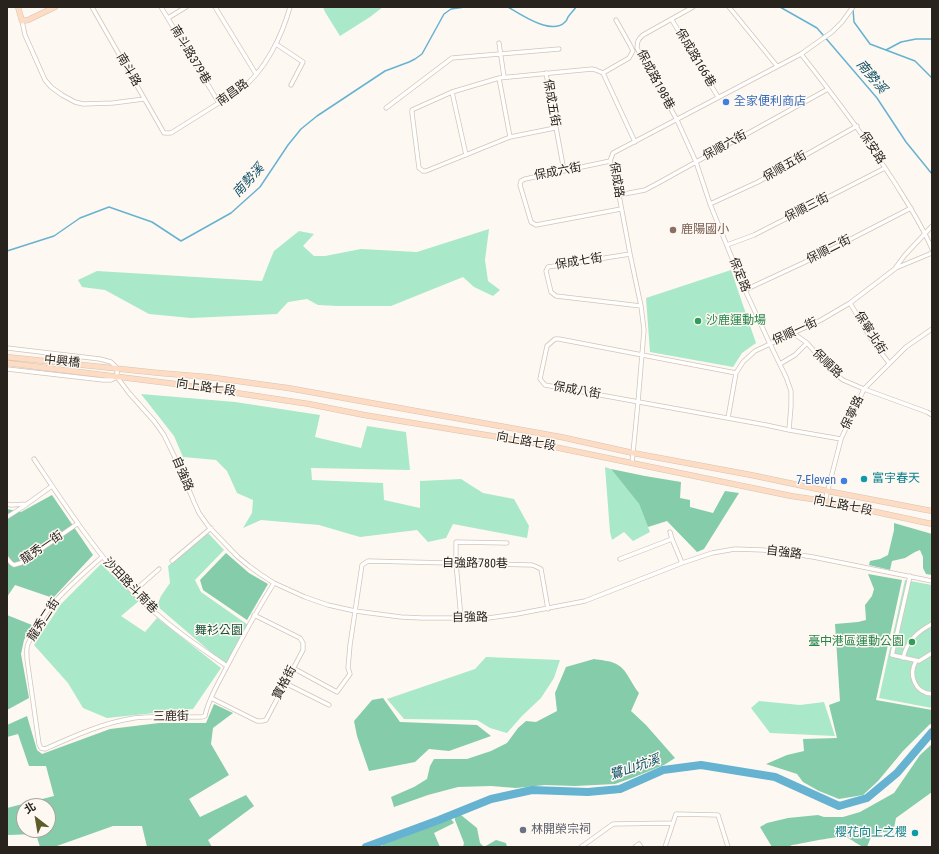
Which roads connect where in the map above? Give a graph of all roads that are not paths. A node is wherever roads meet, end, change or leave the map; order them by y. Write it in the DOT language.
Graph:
graph roads {
  1 [pos="18,7"];
  2 [pos="55,7"];
  3 [pos="92,7"];
  4 [pos="161,7"];
  5 [pos="186,7"];
  6 [pos="215,7"];
  7 [pos="290,7"];
  8 [pos="693,7"];
  9 [pos="728,7"];
  10 [pos="853,7"];
  11 [pos="168,18"];
  12 [pos="616,20"];
  13 [pos="672,20"];
  14 [pos="22,21"];
  15 [pos="499,43"];
  16 [pos="276,44"];
  17 [pos="559,48"];
  18 [pos="501,54"];
  19 [pos="801,54"];
  20 [pos="777,66"];
  21 [pos="546,73"];
  22 [pos="603,73"];
  23 [pos="256,74"];
  24 [pos="504,77"];
  25 [pos="500,78"];
  26 [pos="290,84"];
  27 [pos="828,89"];
  28 [pos="452,92"];
  29 [pos="718,97"];
  30 [pos="144,99"];
  31 [pos="219,103"];
  32 [pos="386,108"];
  33 [pos="677,120"];
  34 [pos="857,126"];
  35 [pos="555,128"];
  36 [pos="164,133"];
  37 [pos="510,136"];
  38 [pos="635,142"];
  39 [pos="466,155"];
  40 [pos="610,161"];
  41 [pos="696,162"];
  42 [pos="885,168"];
  43 [pos="564,171"];
  44 [pos="619,196"];
  45 [pos="710,204"];
  46 [pos="621,208"];
  47 [pos="911,208"];
  48 [pos="932,226"];
  49 [pos="925,233"];
  50 [pos="727,245"];
  51 [pos="932,249"];
  52 [pos="932,253"];
  53 [pos="630,254"];
  54 [pos="896,268"];
  55 [pos="745,290"];
  56 [pos="850,303"];
  57 [pos="640,306"];
  58 [pos="932,329"];
  59 [pos="793,333"];
  60 [pos="807,343"];
  61 [pos="770,344"];
  62 [pos="7,348"];
  63 [pos="642,355"];
  64 [pos="7,357"];
  65 [pos="7,363"];
  66 [pos="889,363"];
  67 [pos="780,364"];
  68 [pos="117,368"];
  69 [pos="7,370"];
  70 [pos="736,373"];
  71 [pos="116,377"];
  72 [pos="864,389"];
  73 [pos="638,402"];
  74 [pos="932,415"];
  75 [pos="728,418"];
  76 [pos="789,430"];
  77 [pos="841,439"];
  78 [pos="633,453"];
  79 [pos="34,459"];
  80 [pos="632,464"];
  81 [pos="52,486"];
  82 [pos="827,491"];
  83 [pos="825,501"];
  84 [pos="7,504"];
  85 [pos="27,504"];
  86 [pos="932,511"];
  87 [pos="7,517"];
  88 [pos="77,524"];
  89 [pos="932,524"];
  90 [pos="211,528"];
  91 [pos="670,532"];
  92 [pos="672,539"];
  93 [pos="506,543"];
  94 [pos="102,557"];
  95 [pos="7,558"];
  96 [pos="620,559"];
  97 [pos="172,561"];
  98 [pos="456,563"];
  99 [pos="682,563"];
  100 [pos="159,569"];
  101 [pos="910,576"];
  102 [pos="932,581"];
  103 [pos="274,583"];
  104 [pos="133,592"];
  105 [pos="548,608"];
  106 [pos="355,611"];
  107 [pos="254,615"];
  108 [pos="461,618"];
  109 [pos="932,624"];
  110 [pos="932,653"];
  111 [pos="903,658"];
  112 [pos="916,661"];
  113 [pos="227,666"];
  114 [pos="293,668"];
  115 [pos="285,683"];
  116 [pos="932,694"];
  117 [pos="211,698"];
  118 [pos="329,705"];
  119 [pos="41,748"];
  120 [pos="672,823"];
  121 [pos="581,847"];
  122 [pos="635,847"];
  123 [pos="641,847"];
  124 [pos="665,847"];
  125 [pos="728,847"];
  1 -- 14 [label="main road"];
  2 -- 14 [label="main road"];
  3 -- 30 [label="street, 南斗路"];
  4 -- 11 [label="street, 南斗路379巷"];
  5 -- 11 [label="street"];
  6 -- 23 [label="street"];
  7 -- 16 [label="street, 南昌路"];
  8 -- 13 [label="street"];
  9 -- 20 [label="street"];
  10 -- 19 [label="street, 保成路"];
  11 -- 31 [label="street, 南斗路379巷"];
  12 -- 22 [label="street"];
  13 -- 29 [label="street, 保成路166巷"];
  13 -- 33 [label="street, 保成路198巷"];
  14 -- 30 [label="street"];
  15 -- 18 [label="street"];
  16 -- 23 [label="street, 南昌路"];
  16 -- 26 [label="street"];
  17 -- 18 [label="street"];
  18 -- 24 [label="street"];
  18 -- 32 [label="street"];
  19 -- 20 [label="street, 保成路"];
  19 -- 27 [label="street, 保安路"];
  20 -- 29 [label="street, 保成路"];
  21 -- 22 [label="street, 保成五街"];
  21 -- 24 [label="street"];
  21 -- 35 [label="street, 保成五街"];
  22 -- 38 [label="street"];
  23 -- 31 [label="street, 南昌路"];
  24 -- 25 [label="street"];
  25 -- 28 [label="street"];
  25 -- 37 [label="street"];
  27 -- 34 [label="street, 保安路"];
  27 -- 41 [label="street, 保順六街"];
  28 -- 39 [label="street"];
  28 -- 39 [label="street"];
  29 -- 33 [label="street, 保成路"];
  30 -- 36 [label="street, 南斗路"];
  31 -- 36 [label="street, 南昌路"];
  33 -- 38 [label="street, 保成路"];
  33 -- 41 [label="street, 保定路"];
  34 -- 42 [label="street, 保安路"];
  34 -- 45 [label="street, 保順五街"];
  35 -- 37 [label="street"];
  35 -- 43 [label="street, 保成五街"];
  37 -- 39 [label="street"];
  38 -- 40 [label="street, 保成路"];
  40 -- 43 [label="street, 保成六街"];
  40 -- 44 [label="street, 保成路"];
  41 -- 44 [label="street, 保順六街"];
  41 -- 45 [label="street, 保定路"];
  42 -- 47 [label="street, 保安路"];
  42 -- 50 [label="street, 保順三街"];
  43 -- 46 [label="street, 保成六街"];
  44 -- 46 [label="street, 保成路"];
  45 -- 50 [label="street, 保定路"];
  46 -- 53 [label="street, 保成路"];
  47 -- 49 [label="street, 保安路"];
  47 -- 55 [label="street, 保順二街"];
  48 -- 49 [label="street, 保順一街"];
  49 -- 51 [label="street, 保安路"];
  49 -- 54 [label="street, 保順一街"];
  50 -- 55 [label="street, 保定路"];
  52 -- 54 [label="street, 保順一街"];
  53 -- 57 [label="street, 保成路"];
  53 -- 57 [label="street, 保成七街"];
  54 -- 56 [label="street, 保順一街"];
  55 -- 61 [label="street, 保定路"];
  56 -- 59 [label="street, 保順一街"];
  56 -- 66 [label="street, 保寧北街"];
  57 -- 63 [label="street, 保成路"];
  58 -- 66 [label="street, 保寧路"];
  59 -- 60 [label="street, 保順路"];
  59 -- 61 [label="street, 保順一街"];
  60 -- 67 [label="street"];
  60 -- 72 [label="street, 保順路"];
  61 -- 67 [label="street, 保定路"];
  61 -- 70 [label="street, 保順一街"];
  62 -- 68 [label="street"];
  63 -- 70 [label="street, 保成八街"];
  63 -- 73 [label="street, 保成路"];
  63 -- 73 [label="street, 保成八街"];
  64 -- 68 [label="main road, 中興橋"];
  65 -- 71 [label="main road, 中興橋"];
  66 -- 72 [label="street, 保寧路"];
  67 -- 76 [label="street, 保定路"];
  68 -- 71 [label="street"];
  68 -- 78 [label="main road, 向上路七段"];
  69 -- 71 [label="street"];
  70 -- 75 [label="street, 保順一街"];
  71 -- 80 [label="main road, 向上路七段"];
  71 -- 90 [label="street, 自強路"];
  72 -- 74 [label="street, 保順路"];
  72 -- 77 [label="street, 保寧路"];
  73 -- 75 [label="street, 保成八街"];
  73 -- 78 [label="street, 保成路"];
  75 -- 76 [label="street, 保成八街"];
  76 -- 77 [label="street, 保成八街"];
  77 -- 82 [label="street, 保寧路"];
  78 -- 80 [label="street, 保成路"];
  78 -- 82 [label="main road, 向上路七段"];
  79 -- 81 [label="street, 沙田路斗南巷"];
  80 -- 83 [label="main road, 向上路七段"];
  81 -- 85 [label="street"];
  81 -- 88 [label="street, 沙田路斗南巷"];
  82 -- 83 [label="street, 保寧路"];
  82 -- 86 [label="main road, 向上路七段"];
  83 -- 89 [label="main road, 向上路七段"];
  84 -- 85 [label="street"];
  85 -- 87 [label="street"];
  88 -- 94 [label="street, 沙田路斗南巷"];
  88 -- 95 [label="street, 龍秀一街"];
  90 -- 97 [label="street"];
  90 -- 103 [label="street, 自強路"];
  91 -- 92 [label="street"];
  92 -- 96 [label="street"];
  92 -- 99 [label="street"];
  93 -- 98 [label="street"];
  94 -- 104 [label="street, 沙田路斗南巷"];
  94 -- 119 [label="street, 龍秀二街"];
  98 -- 105 [label="street, 自強路780巷"];
  98 -- 106 [label="street, 自強路780巷"];
  98 -- 108 [label="street"];
  99 -- 101 [label="street, 自強路"];
  99 -- 105 [label="street, 自強路"];
  100 -- 104 [label="street"];
  101 -- 102 [label="street, 自強路"];
  101 -- 111 [label="street"];
  103 -- 106 [label="street, 自強路"];
  103 -- 107 [label="street, 三鹿街"];
  104 -- 113 [label="street, 沙田路斗南巷"];
  105 -- 108 [label="street, 自強路"];
  106 -- 108 [label="street, 自強路"];
  106 -- 114 [label="street"];
  107 -- 113 [label="street, 三鹿街"];
  107 -- 114 [label="street, 寶格街"];
  109 -- 111 [label="street"];
  110 -- 112 [label="street"];
  111 -- 112 [label="street"];
  112 -- 116 [label="street"];
  113 -- 117 [label="street, 三鹿街"];
  114 -- 115 [label="street, 寶格街"];
  115 -- 117 [label="street, 寶格街"];
  115 -- 118 [label="street"];
  117 -- 119 [label="street, 三鹿街"];
  120 -- 121 [label="street"];
  120 -- 124 [label="street"];
  120 -- 125 [label="street"];
  122 -- 123 [label="street"];
}
